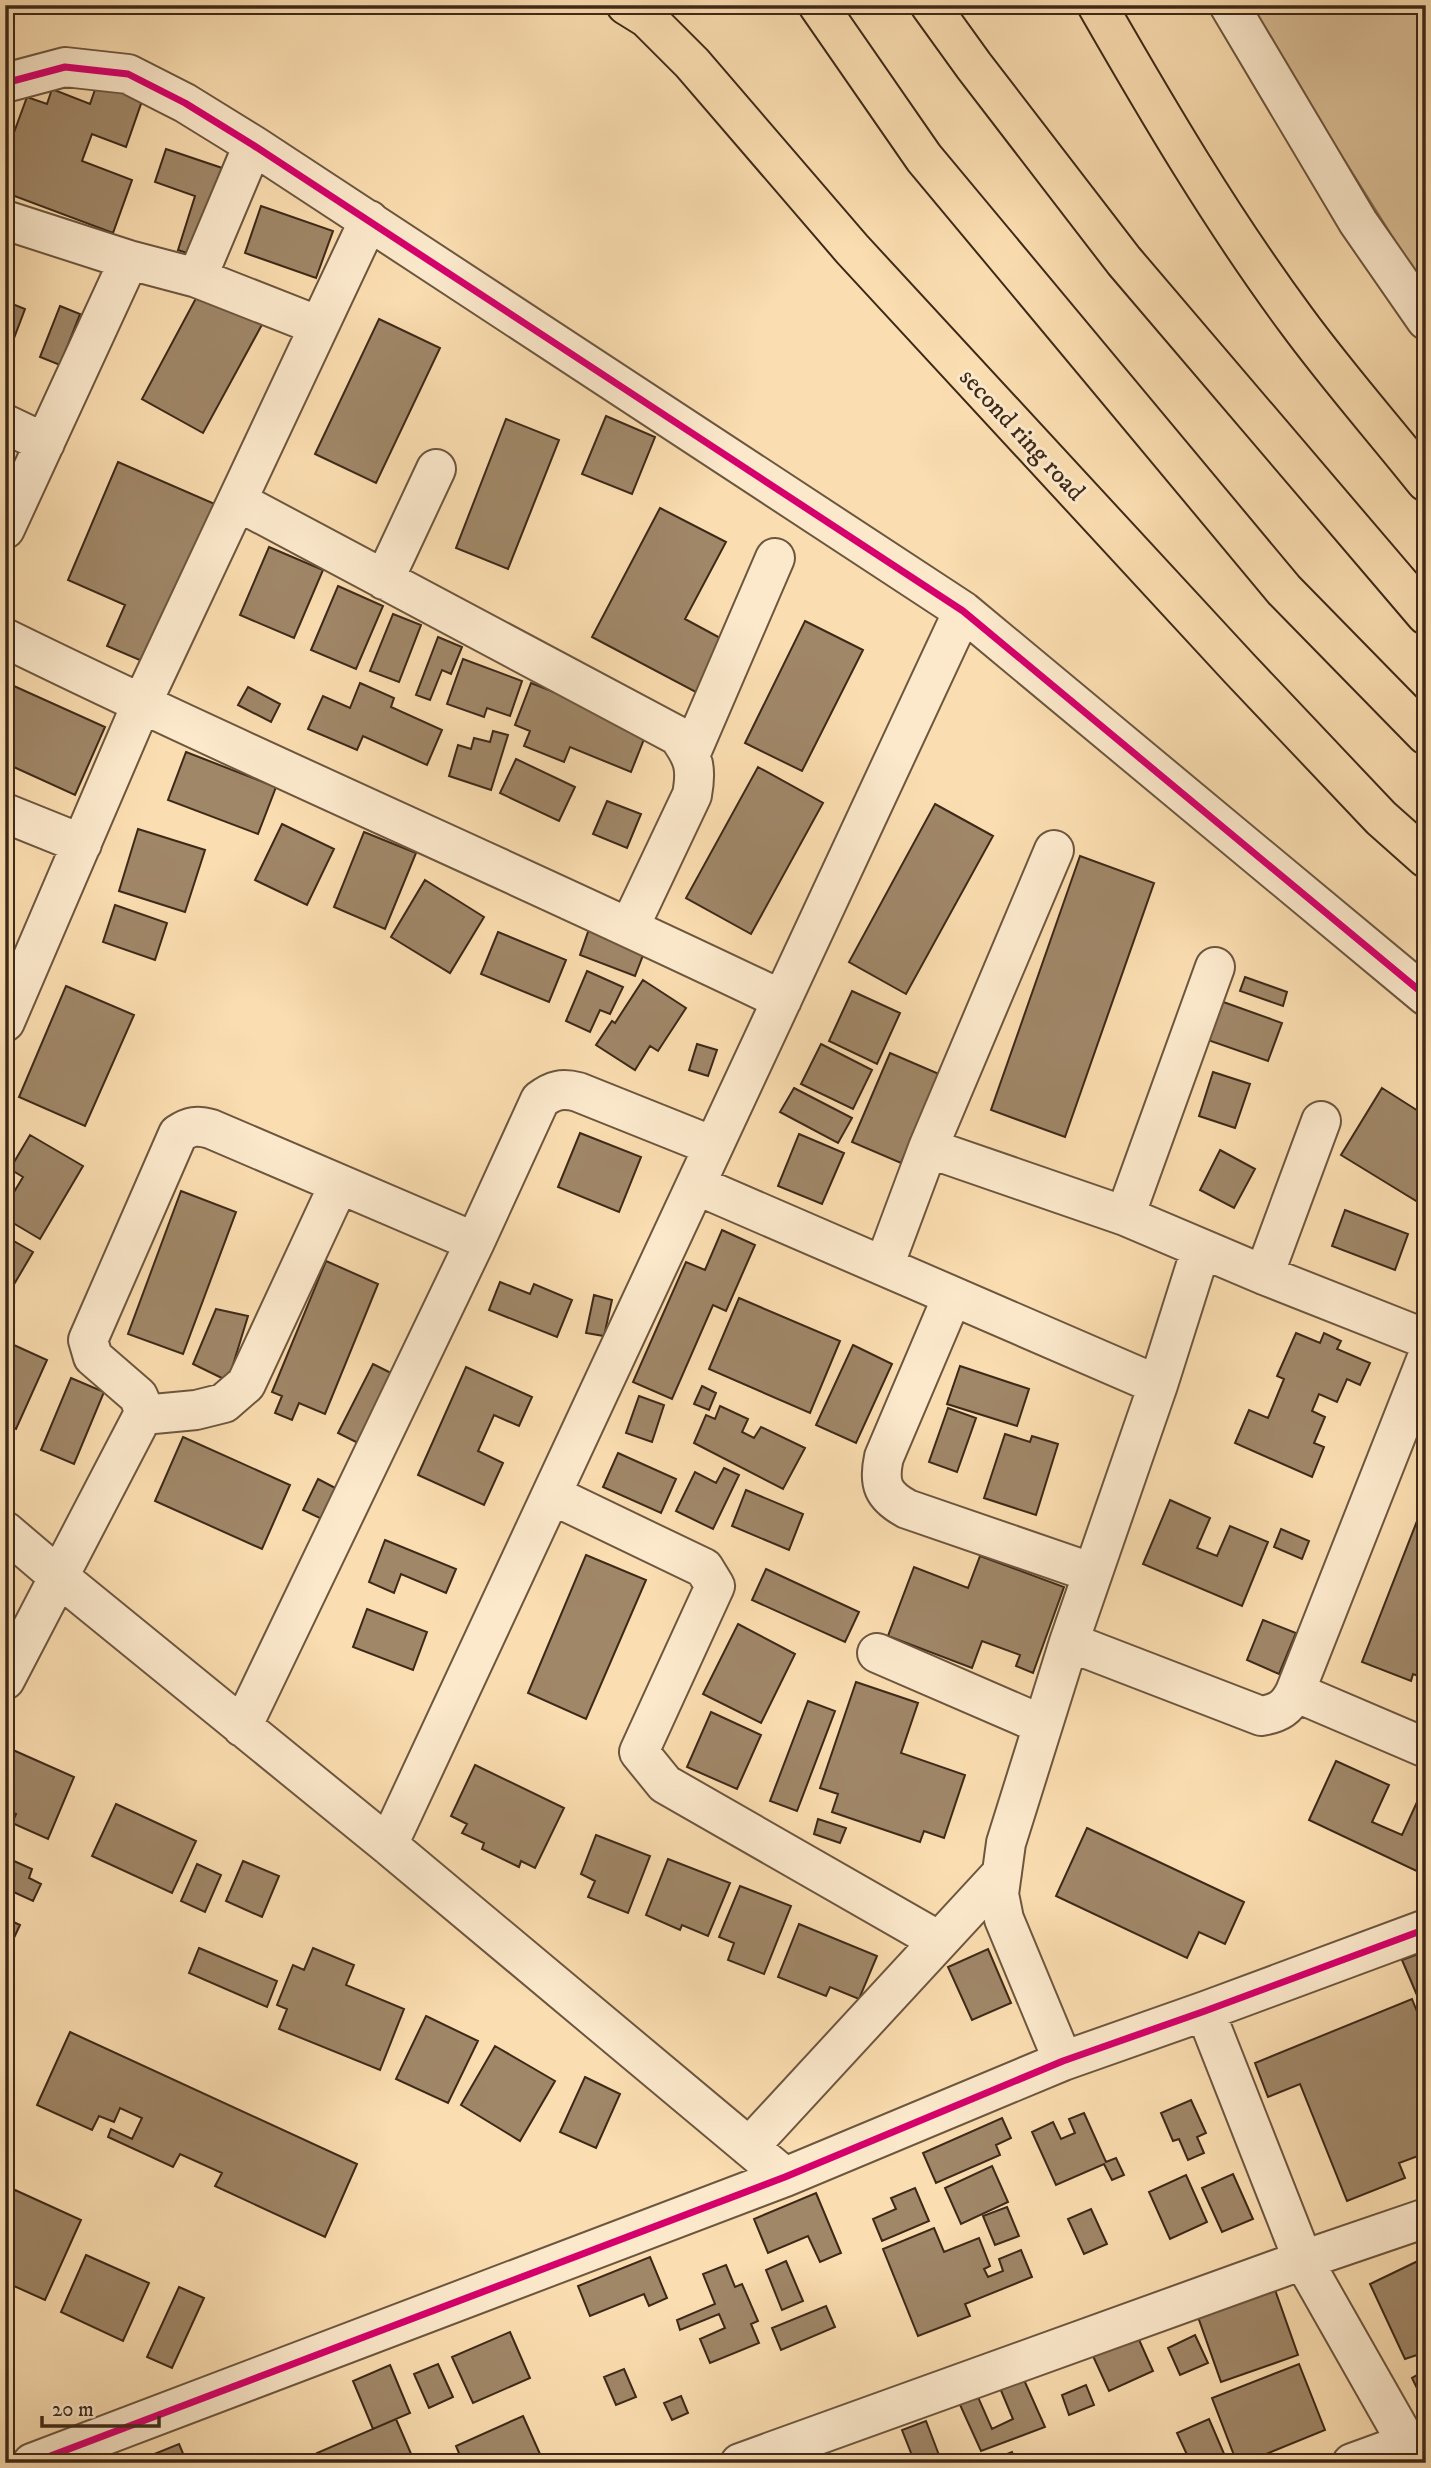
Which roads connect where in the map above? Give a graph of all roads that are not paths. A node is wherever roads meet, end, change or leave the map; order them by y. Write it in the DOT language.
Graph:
graph roads {
  1 [pos="626,5"];
  2 [pos="818,5"];
  3 [pos="930,5"];
  4 [pos="1097,5"];
  5 [pos="1229,5"];
  6 [pos="5,83"];
  7 [pos="253,145"];
  8 [pos="5,220"];
  9 [pos="369,220"];
  10 [pos="129,260"];
  11 [pos="197,278"];
  12 [pos="1426,320"];
  13 [pos="319,326"];
  14 [pos="5,424"];
  15 [pos="45,443"];
  16 [pos="436,468"];
  17 [pos="1426,482"];
  18 [pos="237,501"];
  19 [pos="5,529"];
  20 [pos="775,558"];
  21 [pos="384,580"];
  22 [pos="963,611"];
  23 [pos="1426,615"];
  24 [pos="5,638"];
  25 [pos="141,705"];
  26 [pos="1426,735"];
  27 [pos="691,753"];
  28 [pos="5,813"];
  29 [pos="82,844"];
  30 [pos="1054,850"];
  31 [pos="1426,858"];
  32 [pos="630,926"];
  33 [pos="1215,967"];
  34 [pos="1426,996"];
  35 [pos="782,1000"];
  36 [pos="5,1022"];
  37 [pos="1321,1121"];
  38 [pos="713,1146"];
  39 [pos="928,1148"];
  40 [pos="339,1184"];
  41 [pos="696,1185"];
  42 [pos="1125,1216"];
  43 [pos="475,1242"];
  44 [pos="1201,1249"];
  45 [pos="884,1266"];
  46 [pos="1264,1275"];
  47 [pos="952,1297"];
  48 [pos="1426,1339"];
  49 [pos="1426,1360"];
  50 [pos="1158,1385"];
  51 [pos="143,1415"];
  52 [pos="552,1495"];
  53 [pos="5,1531"];
  54 [pos="1093,1573"];
  55 [pos="59,1577"];
  56 [pos="1069,1642"];
  57 [pos="877,1653"];
  58 [pos="5,1681"];
  59 [pos="1295,1692"];
  60 [pos="1042,1725"];
  61 [pos="242,1727"];
  62 [pos="1426,1748"];
  63 [pos="388,1845"];
  64 [pos="1002,1873"];
  65 [pos="1426,1929"];
  66 [pos="939,1941"];
  67 [pos="1205,2011"];
  68 [pos="1063,2061"];
  69 [pos="748,2147"];
  70 [pos="785,2177"];
  71 [pos="1426,2218"];
  72 [pos="1303,2260"];
  73 [pos="1412,2453"];
  74 [pos="32,2463"];
  75 [pos="740,2463"];
  76 [pos="1352,2463"];
  1 -- 31 [label="main road, second ring road"];
  2 -- 26 [label="main road"];
  3 -- 23 [label="main road"];
  4 -- 17 [label="main road"];
  5 -- 12 [label="street"];
  6 -- 7 [label="street"];
  7 -- 9 [label="street"];
  7 -- 11 [label="street"];
  8 -- 10 [label="street"];
  9 -- 13 [label="street"];
  9 -- 22 [label="street"];
  10 -- 11 [label="street"];
  10 -- 15 [label="street"];
  11 -- 13 [label="street"];
  13 -- 18 [label="street"];
  14 -- 15 [label="street"];
  15 -- 19 [label="street"];
  16 -- 21 [label="street"];
  18 -- 21 [label="street"];
  18 -- 25 [label="street"];
  20 -- 27 [label="street"];
  21 -- 27 [label="street"];
  22 -- 34 [label="street"];
  22 -- 35 [label="street"];
  24 -- 25 [label="street"];
  25 -- 29 [label="street"];
  25 -- 32 [label="street"];
  27 -- 32 [label="street"];
  28 -- 29 [label="street"];
  29 -- 36 [label="street"];
  30 -- 39 [label="street"];
  32 -- 35 [label="street"];
  33 -- 42 [label="street"];
  35 -- 38 [label="street"];
  37 -- 46 [label="street"];
  38 -- 41 [label="street"];
  38 -- 43 [label="street"];
  39 -- 42 [label="street"];
  39 -- 45 [label="street"];
  40 -- 43 [label="street"];
  40 -- 51 [label="street"];
  40 -- 51 [label="street"];
  41 -- 45 [label="street"];
  41 -- 52 [label="street"];
  42 -- 44 [label="street"];
  43 -- 61 [label="street"];
  44 -- 46 [label="street"];
  44 -- 50 [label="street"];
  45 -- 47 [label="street"];
  46 -- 48 [label="street"];
  47 -- 50 [label="street"];
  47 -- 54 [label="street"];
  49 -- 59 [label="street"];
  50 -- 54 [label="street"];
  51 -- 55 [label="street"];
  52 -- 63 [label="street"];
  52 -- 66 [label="street"];
  53 -- 55 [label="street"];
  54 -- 56 [label="street"];
  55 -- 58 [label="street"];
  55 -- 61 [label="street"];
  56 -- 59 [label="street"];
  56 -- 60 [label="street"];
  57 -- 60 [label="street"];
  59 -- 62 [label="street"];
  60 -- 64 [label="street"];
  61 -- 63 [label="street"];
  63 -- 69 [label="street"];
  64 -- 66 [label="street"];
  64 -- 68 [label="street"];
  65 -- 67 [label="street"];
  66 -- 69 [label="street"];
  67 -- 68 [label="street"];
  67 -- 72 [label="street"];
  68 -- 70 [label="street"];
  69 -- 70 [label="street"];
  70 -- 74 [label="street"];
  71 -- 72 [label="street"];
  72 -- 73 [label="street"];
  72 -- 75 [label="street"];
  73 -- 76 [label="street"];
}
